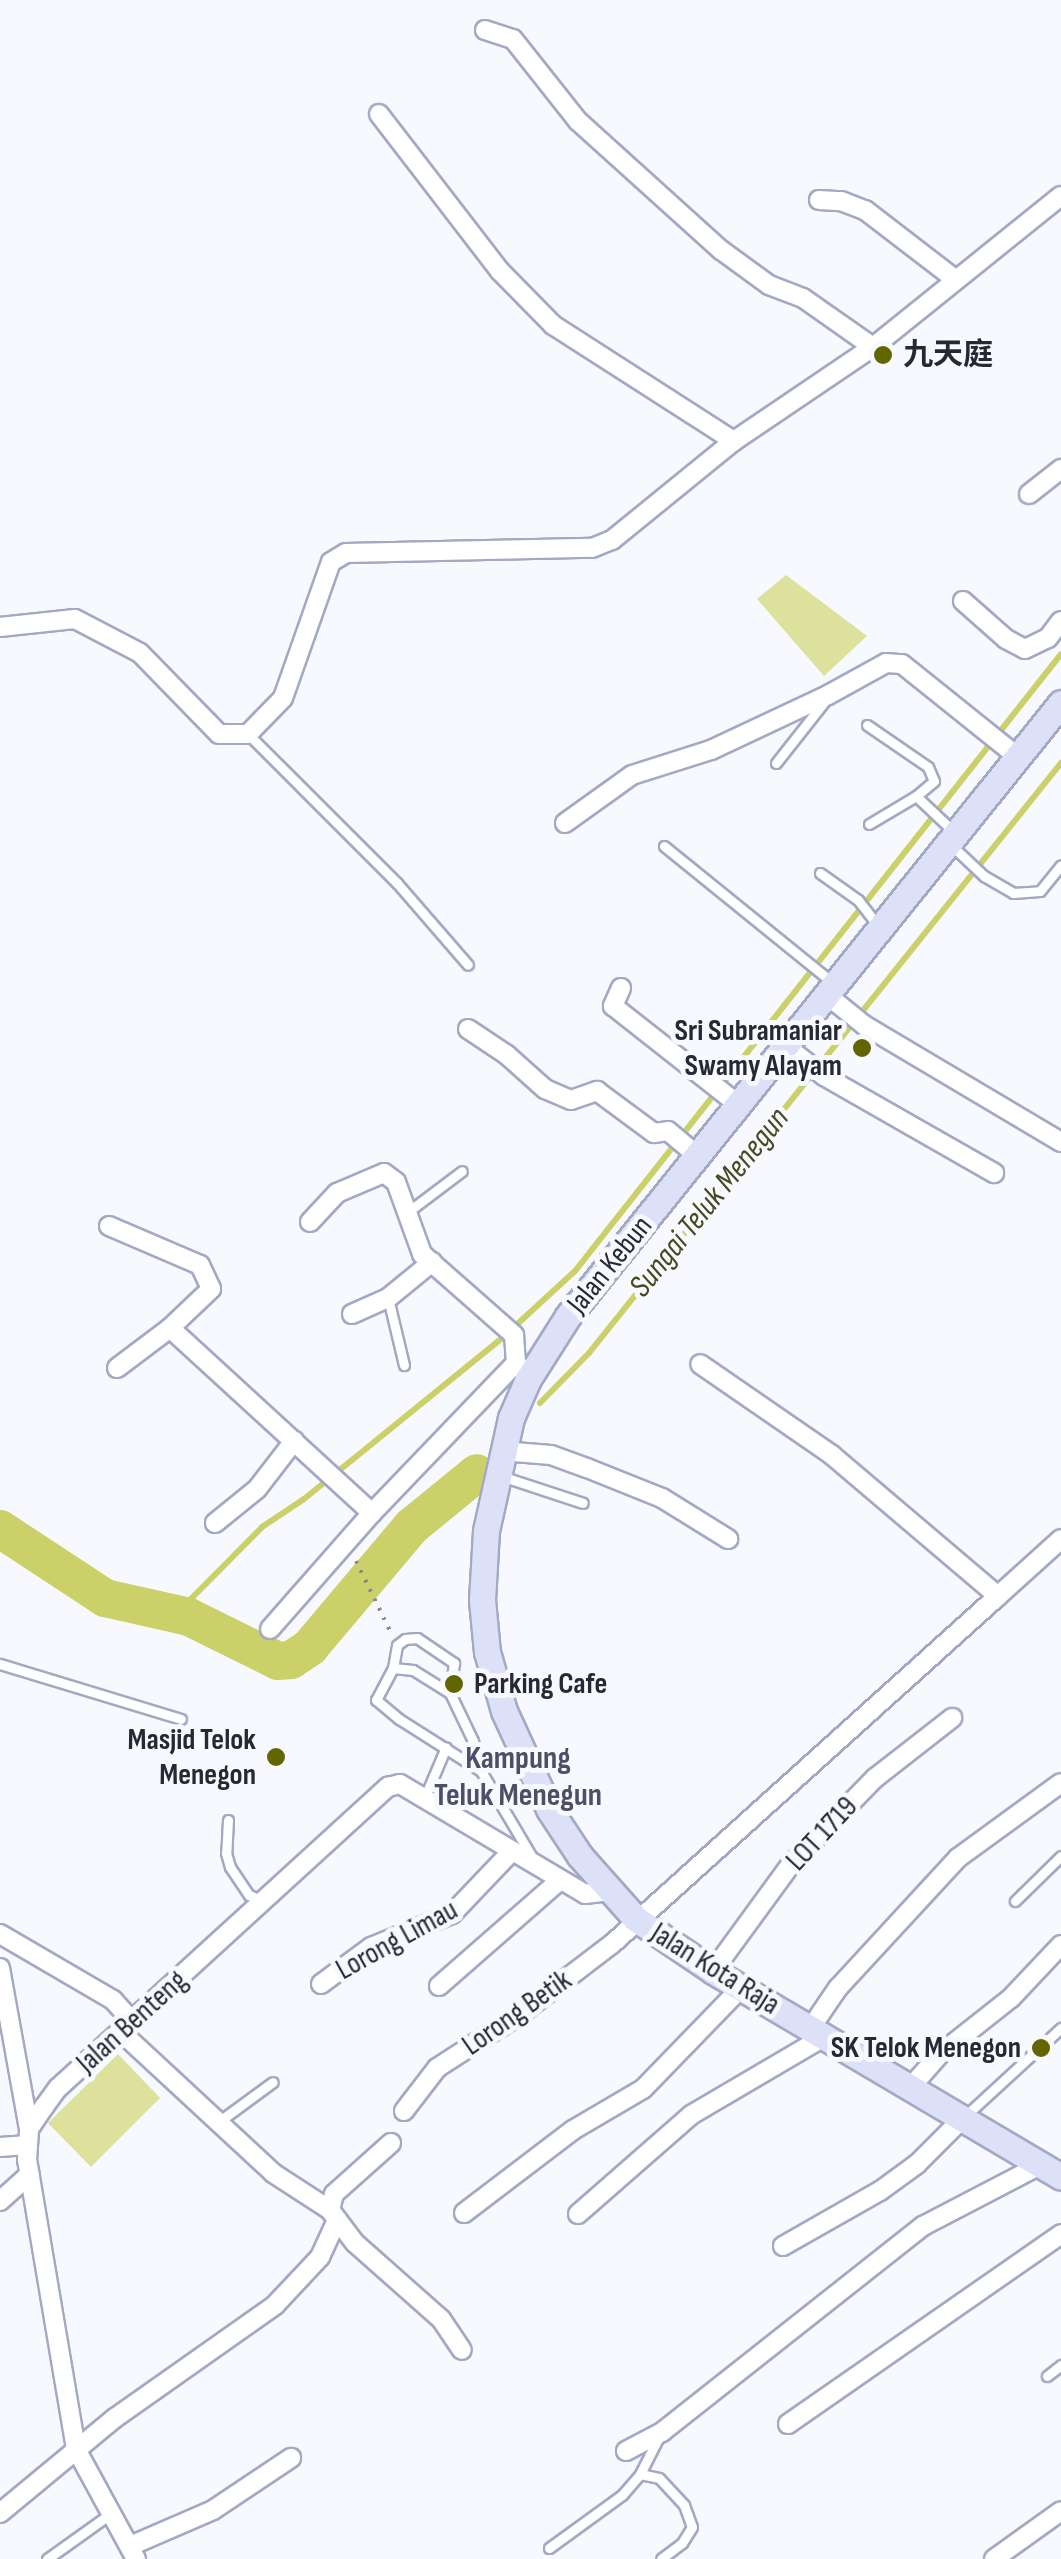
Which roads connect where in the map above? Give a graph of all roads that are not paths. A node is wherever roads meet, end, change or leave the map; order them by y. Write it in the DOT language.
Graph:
graph roads {
  1 [pos="485,30"];
  2 [pos="379,114"];
  3 [pos="1061,196"];
  4 [pos="819,200"];
  5 [pos="956,278"];
  6 [pos="874,347"];
  7 [pos="734,441"];
  8 [pos="1061,469"];
  9 [pos="1029,494"];
  10 [pos="963,600"];
  11 [pos="1061,621"];
  12 [pos="0,627"];
  13 [pos="828,695"];
  14 [pos="1061,703"];
  15 [pos="867,725"];
  16 [pos="248,734"];
  17 [pos="1002,742"];
  18 [pos="776,763"];
  19 [pos="916,796"];
  20 [pos="564,823"];
  21 [pos="868,824"];
  22 [pos="948,831"];
  23 [pos="664,846"];
  24 [pos="1061,865"];
  25 [pos="820,873"];
  26 [pos="867,912"];
  27 [pos="468,964"];
  28 [pos="826,984"];
  29 [pos="621,988"];
  30 [pos="468,1029"];
  31 [pos="786,1047"];
  32 [pos="726,1096"];
  33 [pos="1061,1142"];
  34 [pos="686,1146"];
  35 [pos="462,1170"];
  36 [pos="994,1173"];
  37 [pos="408,1211"];
  38 [pos="310,1222"];
  39 [pos="110,1226"];
  40 [pos="432,1262"];
  41 [pos="388,1298"];
  42 [pos="352,1314"];
  43 [pos="170,1328"];
  44 [pos="700,1364"];
  45 [pos="404,1366"];
  46 [pos="117,1368"];
  47 [pos="522,1371"];
  48 [pos="294,1441"];
  49 [pos="500,1463"];
  50 [pos="584,1503"];
  51 [pos="372,1513"];
  52 [pos="214,1523"];
  53 [pos="728,1539"];
  54 [pos="1061,1539"];
  55 [pos="998,1596"];
  56 [pos="270,1629"];
  57 [pos="487,1652"];
  58 [pos="0,1664"];
  59 [pos="393,1668"];
  60 [pos="450,1693"];
  61 [pos="181,1718"];
  62 [pos="952,1718"];
  63 [pos="446,1748"];
  64 [pos="480,1771"];
  65 [pos="1060,1785"];
  66 [pos="424,1799"];
  67 [pos="228,1820"];
  68 [pos="512,1851"];
  69 [pos="1061,1856"];
  70 [pos="537,1866"];
  71 [pos="560,1880"];
  72 [pos="608,1891"];
  73 [pos="1016,1901"];
  74 [pos="266,1902"];
  75 [pos="636,1919"];
  76 [pos="0,1934"];
  77 [pos="1061,1945"];
  78 [pos="0,1968"];
  79 [pos="712,1971"];
  80 [pos="321,1984"];
  81 [pos="439,1986"];
  82 [pos="741,1988"];
  83 [pos="127,2026"];
  84 [pos="1061,2028"];
  85 [pos="817,2033"];
  86 [pos="272,2082"];
  87 [pos="910,2088"];
  88 [pos="404,2111"];
  89 [pos="962,2119"];
  90 [pos="221,2120"];
  91 [pos="28,2137"];
  92 [pos="391,2142"];
  93 [pos="0,2147"];
  94 [pos="1050,2171"];
  95 [pos="30,2174"];
  96 [pos="0,2201"];
  97 [pos="464,2214"];
  98 [pos="578,2214"];
  99 [pos="333,2215"];
  100 [pos="1061,2234"];
  101 [pos="783,2246"];
  102 [pos="462,2350"];
  103 [pos="1061,2365"];
  104 [pos="1048,2376"];
  105 [pos="788,2424"];
  106 [pos="662,2432"];
  107 [pos="76,2449"];
  108 [pos="626,2451"];
  109 [pos="292,2458"];
  110 [pos="640,2474"];
  111 [pos="1061,2511"];
  112 [pos="0,2513"];
  113 [pos="112,2513"];
  114 [pos="549,2548"];
  115 [pos="133,2552"];
  116 [pos="47,2559"];
  117 [pos="661,2559"];
  118 [pos="994,2559"];
  1 -- 6 [label="street"];
  2 -- 7 [label="street"];
  3 -- 5 [label="street"];
  4 -- 5 [label="street"];
  5 -- 6 [label="street"];
  6 -- 7 [label="street"];
  7 -- 16 [label="street"];
  8 -- 9 [label="street"];
  10 -- 11 [label="street"];
  12 -- 16 [label="street"];
  13 -- 17 [label="street"];
  13 -- 18 [label="lane"];
  13 -- 20 [label="street"];
  14 -- 17 [label="main road, Jalan Kebun"];
  15 -- 19 [label="lane"];
  16 -- 27 [label="lane"];
  17 -- 22 [label="main road, Jalan Kebun"];
  19 -- 21 [label="lane"];
  19 -- 22 [label="lane"];
  22 -- 24 [label="lane"];
  22 -- 26 [label="main road, Jalan Kebun"];
  23 -- 28 [label="lane"];
  25 -- 26 [label="lane"];
  26 -- 28 [label="main road, Jalan Kebun"];
  28 -- 31 [label="main road, Jalan Kebun"];
  28 -- 33 [label="street"];
  29 -- 32 [label="street"];
  30 -- 34 [label="street"];
  31 -- 32 [label="main road, Jalan Kebun"];
  31 -- 36 [label="street"];
  32 -- 34 [label="main road, Jalan Kebun"];
  34 -- 47 [label="main road, Jalan Kebun"];
  35 -- 37 [label="lane"];
  37 -- 38 [label="street"];
  37 -- 40 [label="street"];
  39 -- 43 [label="street"];
  40 -- 41 [label="street"];
  40 -- 47 [label="street"];
  41 -- 42 [label="street"];
  41 -- 45 [label="lane"];
  43 -- 46 [label="street"];
  43 -- 48 [label="street"];
  44 -- 55 [label="street"];
  47 -- 49 [label="main road, Jalan Kebun"];
  47 -- 51 [label="street"];
  48 -- 51 [label="street"];
  48 -- 52 [label="street"];
  49 -- 50 [label="lane"];
  49 -- 53 [label="street"];
  49 -- 57 [label="main road, Jalan Kebun"];
  51 -- 56 [label="street"];
  54 -- 55 [label="street, Lorong Betik"];
  55 -- 75 [label="street, Lorong Betik"];
  57 -- 72 [label="main road, Jalan Kota Raja"];
  58 -- 61 [label="lane"];
  59 -- 60 [label="lane"];
  59 -- 60 [label="lane"];
  59 -- 63 [label="lane"];
  60 -- 64 [label="lane"];
  62 -- 79 [label="street, LOT 1719"];
  63 -- 64 [label="lane"];
  63 -- 66 [label="lane"];
  64 -- 70 [label="lane"];
  65 -- 85 [label="street"];
  66 -- 68 [label="street, Jalan Benteng"];
  66 -- 74 [label="street, Jalan Benteng"];
  67 -- 74 [label="lane"];
  68 -- 70 [label="street, Jalan Benteng"];
  68 -- 80 [label="street, Lorong Limau"];
  69 -- 73 [label="lane"];
  70 -- 71 [label="street, Jalan Benteng"];
  71 -- 72 [label="street, Jalan Benteng"];
  71 -- 81 [label="street"];
  72 -- 75 [label="main road, Jalan Kota Raja"];
  74 -- 83 [label="street, Jalan Benteng"];
  75 -- 79 [label="main road, Jalan Kota Raja"];
  75 -- 88 [label="street, Lorong Betik"];
  76 -- 83 [label="street"];
  77 -- 87 [label="street"];
  78 -- 91 [label="street"];
  79 -- 82 [label="main road, Jalan Kota Raja"];
  82 -- 85 [label="main road, Jalan Kota Raja"];
  82 -- 97 [label="street"];
  83 -- 90 [label="street"];
  83 -- 91 [label="street, Jalan Benteng"];
  84 -- 89 [label="lane"];
  85 -- 87 [label="main road, Jalan Kota Raja"];
  85 -- 98 [label="street"];
  86 -- 90 [label="lane"];
  87 -- 89 [label="main road, Jalan Kota Raja"];
  89 -- 94 [label="main road, Jalan Kota Raja"];
  89 -- 101 [label="street"];
  90 -- 99 [label="street"];
  91 -- 93 [label="street"];
  91 -- 95 [label="street"];
  92 -- 99 [label="street"];
  94 -- 106 [label="street"];
  95 -- 96 [label="street"];
  95 -- 107 [label="street"];
  99 -- 102 [label="street"];
  99 -- 107 [label="street"];
  100 -- 105 [label="street"];
  103 -- 104 [label="lane"];
  106 -- 108 [label="street"];
  106 -- 110 [label="lane"];
  107 -- 112 [label="street"];
  107 -- 113 [label="street"];
  109 -- 115 [label="street"];
  110 -- 114 [label="lane"];
  110 -- 117 [label="lane"];
  111 -- 118 [label="street"];
  113 -- 115 [label="street"];
  113 -- 116 [label="lane"];
}
